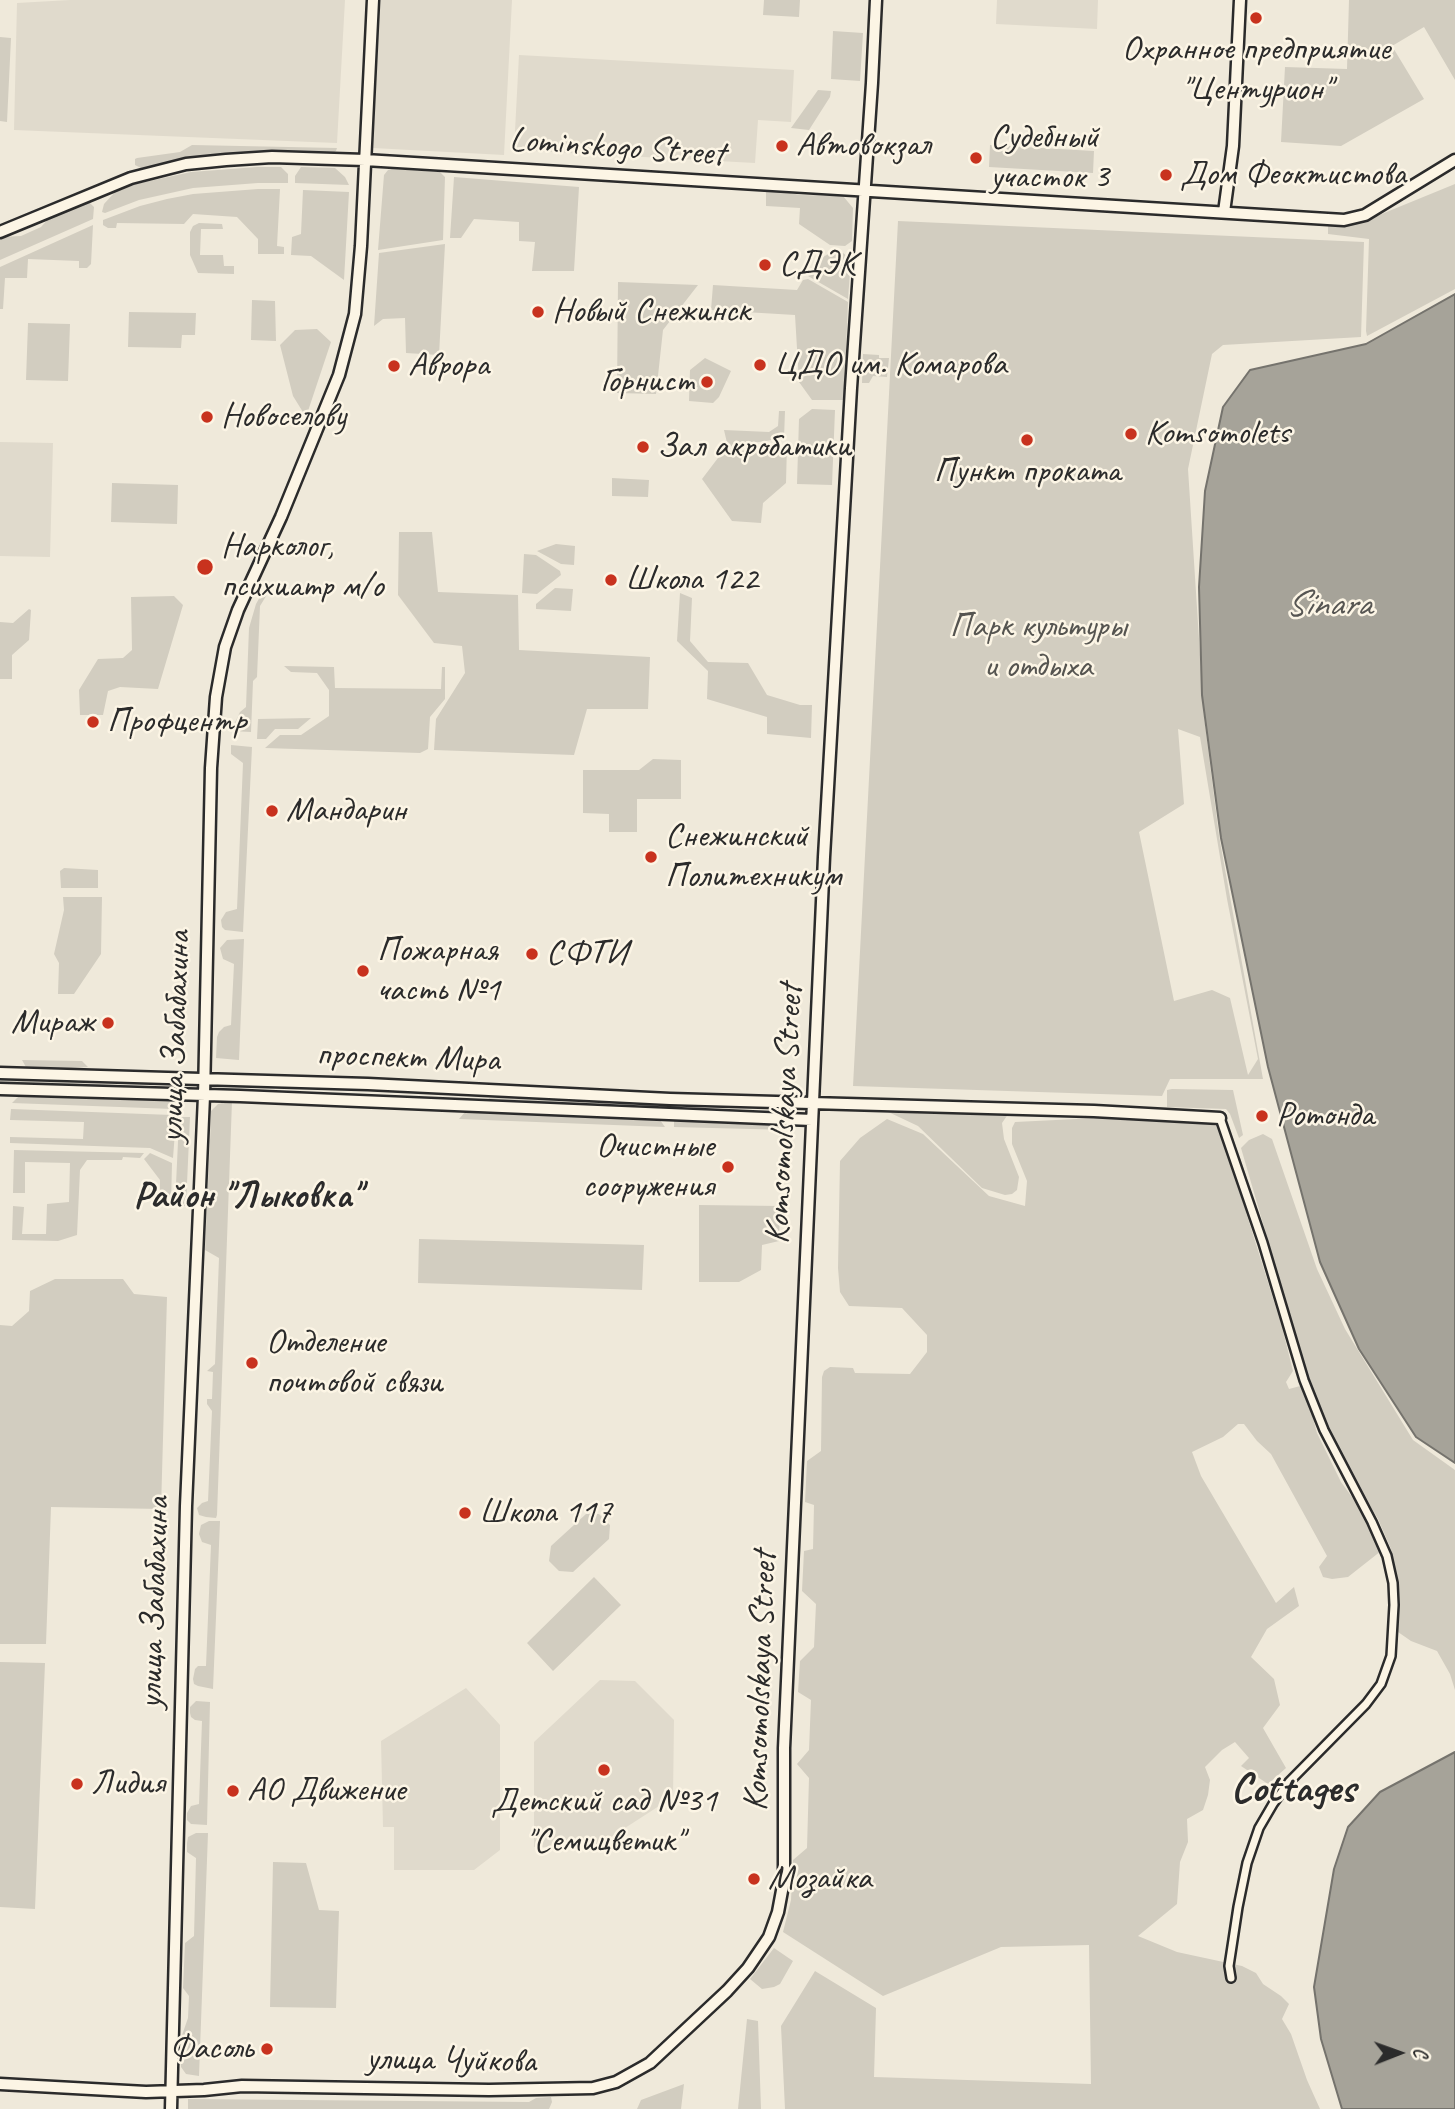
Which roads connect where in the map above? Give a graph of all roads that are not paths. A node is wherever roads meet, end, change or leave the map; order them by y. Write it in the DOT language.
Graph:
graph roads {
  1 [pos="373,0"];
  2 [pos="876,0"];
  3 [pos="1240,0"];
  4 [pos="365,160"];
  5 [pos="1455,160"];
  6 [pos="865,192"];
  7 [pos="1224,212"];
  8 [pos="0,232"];
  9 [pos="0,1073"];
  10 [pos="204,1078"];
  11 [pos="368,1084"];
  12 [pos="481,1088"];
  13 [pos="0,1089"];
  14 [pos="204,1096"];
  15 [pos="670,1099"];
  16 [pos="367,1101"];
  17 [pos="814,1104"];
  18 [pos="480,1106"];
  19 [pos="670,1114"];
  20 [pos="1220,1118"];
  21 [pos="812,1120"];
  22 [pos="1231,1978"];
  23 [pos="704,2013"];
  24 [pos="0,2084"];
  25 [pos="172,2091"];
  26 [pos="171,2109"];
  1 -- 4 [label="street, улица Забабахина"];
  2 -- 6 [label="street, Komsomolskaya Street"];
  3 -- 7 [label="street"];
  4 -- 6 [label="street, Lominskogo Street"];
  4 -- 8 [label="street, Lominskogo Street"];
  4 -- 10 [label="street, улица Забабахина"];
  5 -- 7 [label="street, Lominskogo Street"];
  6 -- 7 [label="street, Lominskogo Street"];
  6 -- 17 [label="street, Komsomolskaya Street"];
  9 -- 10 [label="street, проспект Мира"];
  10 -- 11 [label="street, проспект Мира"];
  10 -- 14 [label="street, улица Забабахина"];
  11 -- 12 [label="street, проспект Мира"];
  11 -- 16 [label="street"];
  12 -- 15 [label="street, проспект Мира"];
  12 -- 18 [label="street"];
  13 -- 14 [label="street, проспект Мира"];
  14 -- 16 [label="street, проспект Мира"];
  14 -- 25 [label="street, улица Забабахина"];
  15 -- 17 [label="street, проспект Мира"];
  15 -- 19 [label="street"];
  16 -- 18 [label="street, проспект Мира"];
  17 -- 20 [label="street, проспект Мира"];
  17 -- 21 [label="street, Komsomolskaya Street"];
  18 -- 19 [label="street, проспект Мира"];
  19 -- 21 [label="street, проспект Мира"];
  20 -- 22 [label="street"];
  21 -- 23 [label="street, Komsomolskaya Street"];
  23 -- 25 [label="street, улица Чуйкова"];
  24 -- 25 [label="street, улица Чуйкова"];
  25 -- 26 [label="street, улица Забабахина"];
}
